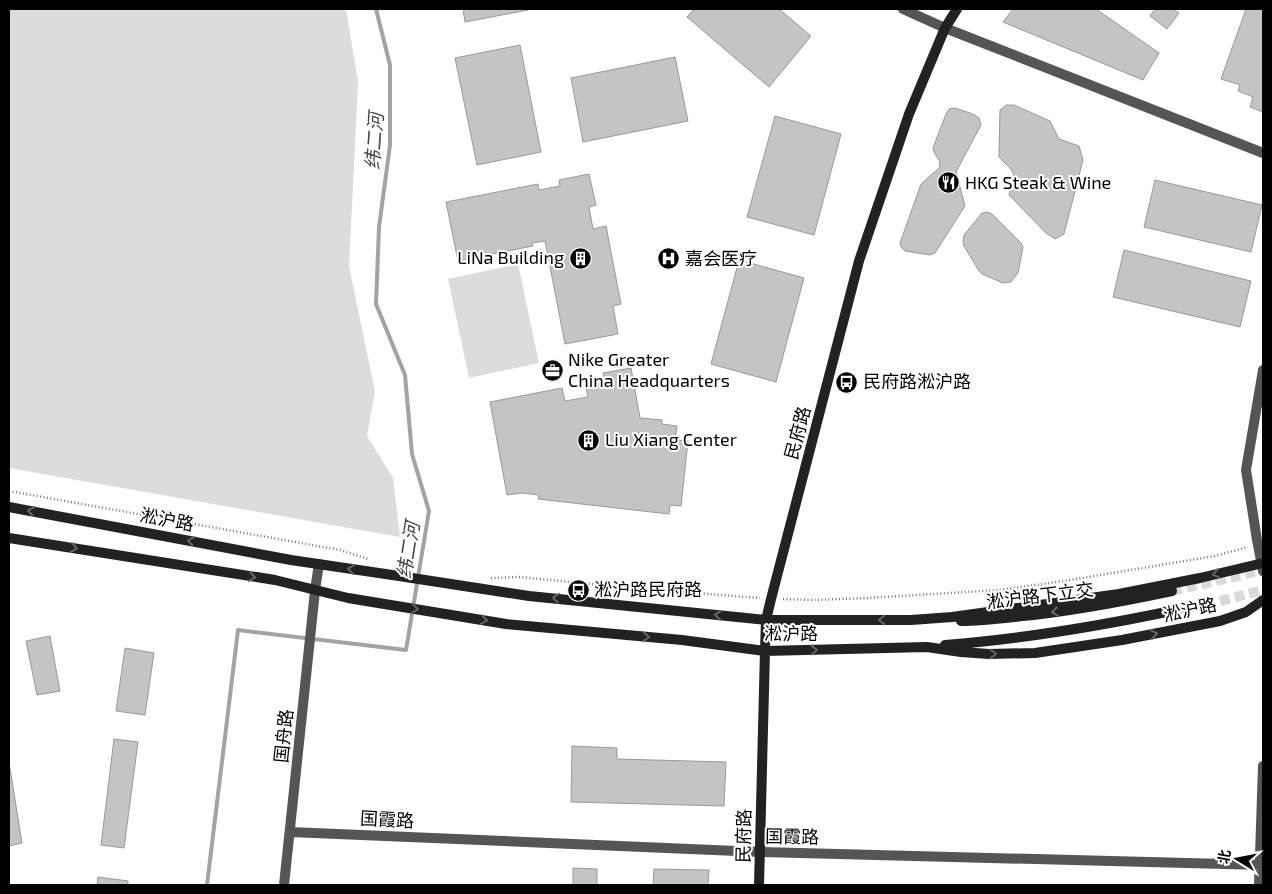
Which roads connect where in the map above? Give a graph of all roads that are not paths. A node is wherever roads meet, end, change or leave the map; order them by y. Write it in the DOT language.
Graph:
graph roads {
  1 [pos="903,9"];
  2 [pos="958,9"];
  3 [pos="945,28"];
  4 [pos="1263,153"];
  5 [pos="1263,370"];
  6 [pos="9,507"];
  7 [pos="9,538"];
  8 [pos="320,564"];
  9 [pos="1263,566"];
  10 [pos="315,591"];
  11 [pos="1172,591"];
  12 [pos="1263,600"];
  13 [pos="1176,610"];
  14 [pos="766,620"];
  15 [pos="910,620"];
  16 [pos="926,647"];
  17 [pos="765,651"];
  18 [pos="1263,766"];
  19 [pos="290,832"];
  20 [pos="760,852"];
  21 [pos="1261,865"];
  22 [pos="284,885"];
  23 [pos="760,885"];
  24 [pos="1259,885"];
  1 -- 3 [label="street"];
  2 -- 3 [label="main road, 民府路"];
  3 -- 4 [label="street"];
  3 -- 14 [label="main road, 民府路"];
  5 -- 9 [label="street"];
  8 -- 6 [label="main road, 淞沪路, one-way"];
  7 -- 10 [label="main road, 淞沪路, one-way"];
  8 -- 10 [label="street"];
  14 -- 8 [label="main road, 淞沪路, one-way"];
  9 -- 15 [label="main road, 淞沪路, one-way"];
  10 -- 17 [label="main road, 淞沪路, one-way"];
  10 -- 19 [label="street, 国舟路"];
  11 -- 15 [label="main road, 淞沪路下立交, one-way"];
  16 -- 12 [label="main road, 淞沪路, one-way"];
  13 -- 16 [label="main road, 淞沪路下立交"];
  15 -- 14 [label="main road, 淞沪路, one-way"];
  14 -- 17 [label="main road, 民府路"];
  17 -- 16 [label="main road, 淞沪路, one-way"];
  17 -- 20 [label="main road, 民府路"];
  18 -- 21 [label="street"];
  19 -- 20 [label="street, 国霞路"];
  19 -- 22 [label="street, 国舟路"];
  20 -- 21 [label="street, 国霞路"];
  20 -- 23 [label="main road, 民府路"];
  21 -- 24 [label="street"];
}
